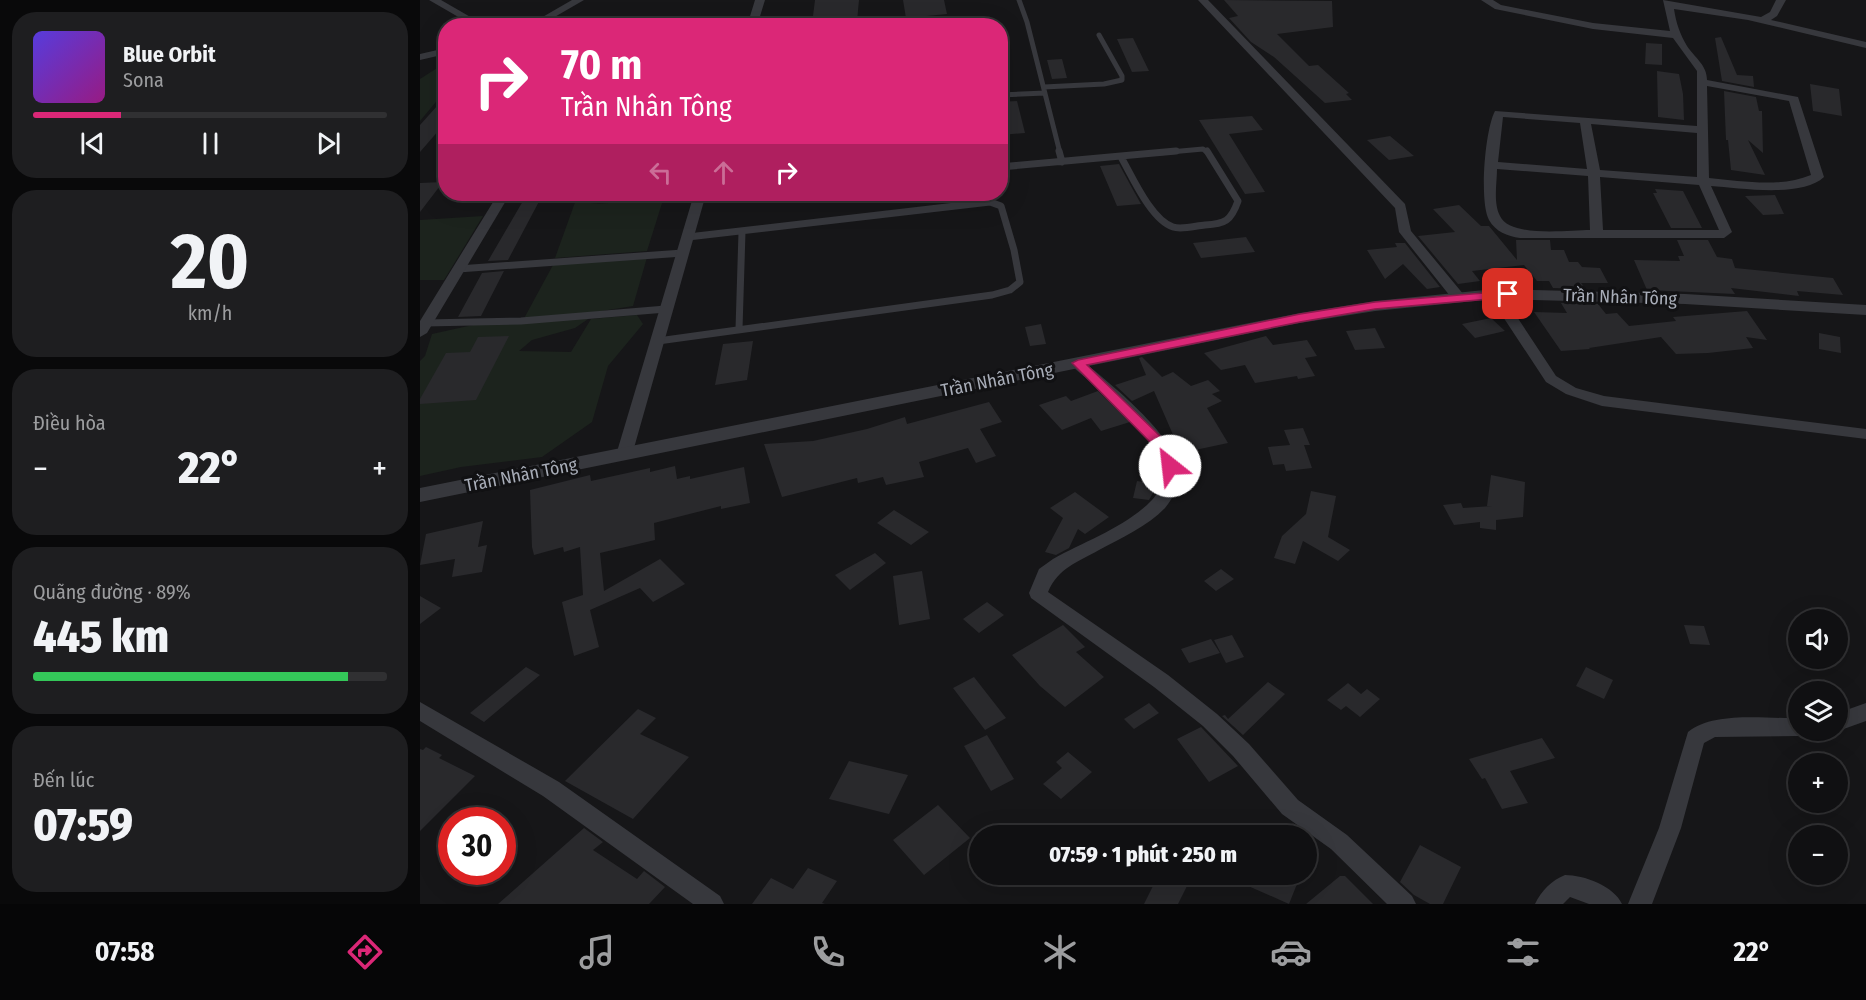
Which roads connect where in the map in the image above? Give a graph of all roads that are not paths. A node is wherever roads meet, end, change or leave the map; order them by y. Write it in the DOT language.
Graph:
graph roads {
  1 [pos="434,0"];
  2 [pos="579,0"];
  3 [pos="760,0"];
  4 [pos="1019,0"];
  5 [pos="1203,0"];
  6 [pos="1486,0"];
  7 [pos="1781,0"];
  8 [pos="1668,2"];
  9 [pos="467,18"];
  10 [pos="546,18"];
  11 [pos="754,18"];
  12 [pos="1762,20"];
  13 [pos="1099,35"];
  14 [pos="1676,35"];
  15 [pos="1866,45"];
  16 [pos="438,53"];
  17 [pos="420,57"];
  18 [pos="1702,82"];
  19 [pos="1045,90"];
  20 [pos="1008,94"];
  21 [pos="1585,120"];
  22 [pos="1701,130"];
  23 [pos="1121,157"];
  24 [pos="1062,162"];
  25 [pos="1493,165"];
  26 [pos="1008,166"];
  27 [pos="1594,172"];
  28 [pos="1703,181"];
  29 [pos="500,201"];
  30 [pos="698,201"];
  31 [pos="742,232"];
  32 [pos="1597,233"];
  33 [pos="688,237"];
  34 [pos="683,253"];
  35 [pos="458,269"];
  36 [pos="1495,294"];
  37 [pos="1459,298"];
  38 [pos="666,309"];
  39 [pos="1866,310"];
  40 [pos="423,328"];
  41 [pos="739,329"];
  42 [pos="658,341"];
  43 [pos="1078,363"];
  44 [pos="1866,434"];
  45 [pos="624,455"];
  46 [pos="420,495"];
  47 [pos="420,711"];
  48 [pos="1866,712"];
  49 [pos="1848,718"];
  50 [pos="1788,727"];
  51 [pos="712,904"];
  52 [pos="1404,904"];
  53 [pos="1547,904"];
  54 [pos="1610,904"];
  55 [pos="1640,904"];
  1 -- 9 [label="street"];
  2 -- 10 [label="street"];
  3 -- 11 [label="street"];
  4 -- 19 [label="lane"];
  5 -- 37 [label="street"];
  6 -- 14 [label="street"];
  7 -- 12 [label="street"];
  8 -- 12 [label="street"];
  8 -- 14 [label="street"];
  12 -- 15 [label="street"];
  13 -- 19 [label="lane"];
  14 -- 18 [label="street"];
  16 -- 17 [label="street"];
  18 -- 22 [label="street"];
  18 -- 28 [label="street"];
  19 -- 20 [label="lane"];
  19 -- 24 [label="lane"];
  21 -- 22 [label="street"];
  21 -- 25 [label="street"];
  21 -- 27 [label="street"];
  22 -- 28 [label="street"];
  23 -- 23 [label="lane"];
  23 -- 24 [label="lane"];
  24 -- 26 [label="lane"];
  25 -- 27 [label="street"];
  25 -- 32 [label="street"];
  27 -- 28 [label="street"];
  27 -- 32 [label="street"];
  28 -- 32 [label="street"];
  29 -- 35 [label="street"];
  30 -- 33 [label="street"];
  31 -- 33 [label="lane"];
  31 -- 41 [label="lane"];
  31 -- 41 [label="lane"];
  33 -- 34 [label="street"];
  34 -- 35 [label="lane"];
  34 -- 38 [label="street"];
  35 -- 40 [label="street"];
  36 -- 37 [label="street, Trần Nhân Tông"];
  36 -- 39 [label="street, Trần Nhân Tông"];
  36 -- 44 [label="street"];
  37 -- 43 [label="street, Trần Nhân Tông"];
  38 -- 40 [label="lane"];
  38 -- 42 [label="street"];
  41 -- 42 [label="lane"];
  42 -- 45 [label="street"];
  43 -- 45 [label="street, Trần Nhân Tông"];
  43 -- 52 [label="street"];
  45 -- 46 [label="street, Trần Nhân Tông"];
  47 -- 51 [label="street"];
  48 -- 49 [label="street"];
  50 -- 55 [label="street"];
  53 -- 54 [label="street"];
}
